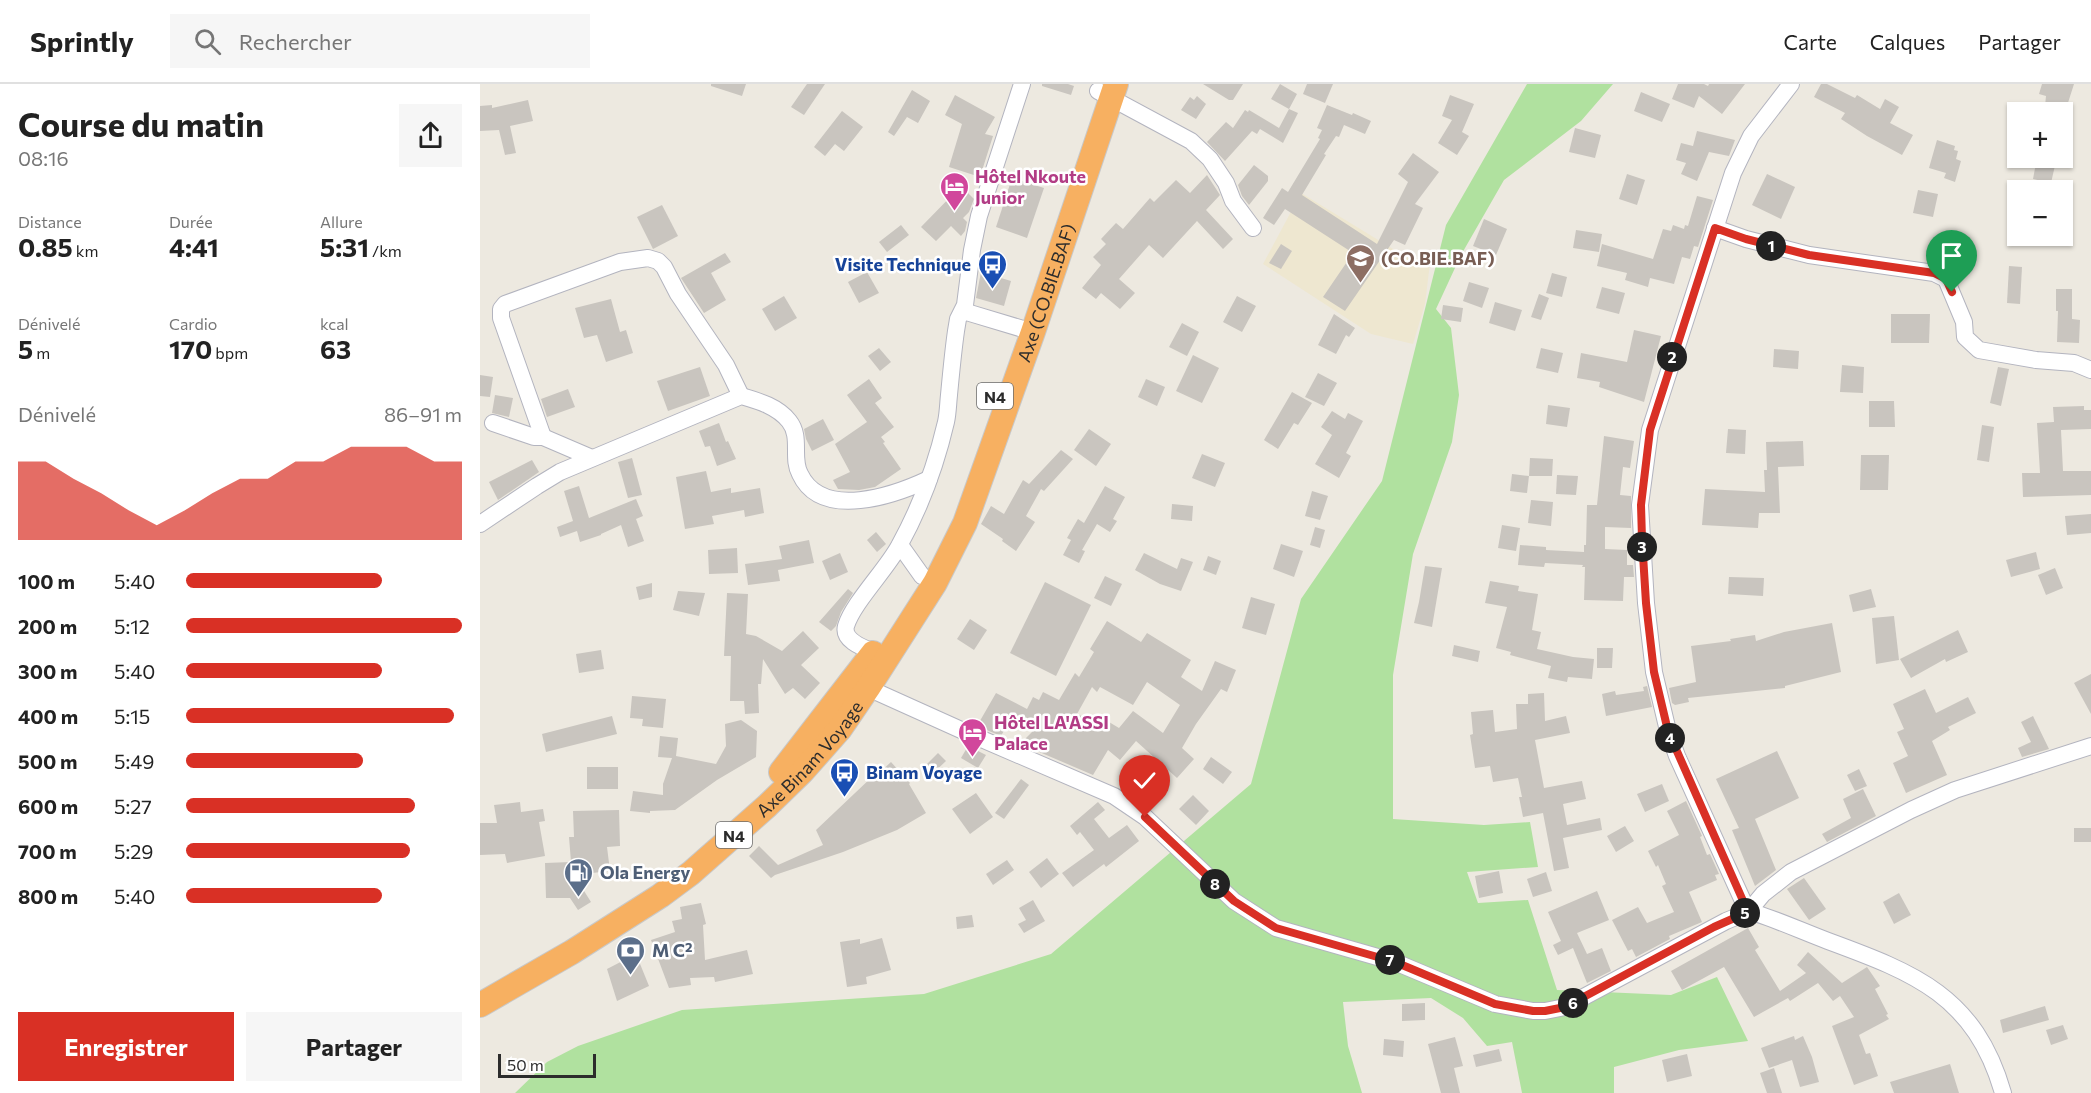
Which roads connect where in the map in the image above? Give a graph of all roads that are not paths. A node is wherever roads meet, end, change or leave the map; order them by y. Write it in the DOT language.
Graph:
graph roads {
  1 [pos="1022,84"];
  2 [pos="1791,84"];
  3 [pos="1106,89"];
  4 [pos="1253,228"];
  5 [pos="1715,228"];
  6 [pos="963,311"];
  7 [pos="1026,330"];
  8 [pos="2091,370"];
  9 [pos="741,396"];
  10 [pos="493,423"];
  11 [pos="543,437"];
  12 [pos="592,458"];
  13 [pos="929,478"];
  14 [pos="480,524"];
  15 [pos="900,545"];
  16 [pos="922,576"];
  17 [pos="874,652"];
  18 [pos="860,685"];
  19 [pos="2091,746"];
  20 [pos="1748,912"];
  21 [pos="568,945"];
  22 [pos="480,988"];
  23 [pos="480,1005"];
  24 [pos="2003,1093"];
  1 -- 6 [label="street"];
  2 -- 5 [label="street"];
  3 -- 4 [label="street"];
  3 -- 7 [label="highway, Axe (CO.BIE.BAF) / N4"];
  5 -- 8 [label="street"];
  5 -- 20 [label="street"];
  6 -- 7 [label="street"];
  6 -- 13 [label="street"];
  7 -- 16 [label="highway, Axe (CO.BIE.BAF) / N4"];
  7 -- 18 [label="highway, Axe (CO.BIE.BAF) / N4"];
  9 -- 11 [label="street"];
  9 -- 12 [label="street"];
  9 -- 13 [label="street"];
  10 -- 11 [label="street"];
  11 -- 12 [label="street"];
  12 -- 14 [label="street"];
  13 -- 15 [label="street"];
  15 -- 16 [label="street"];
  15 -- 17 [label="street"];
  16 -- 17 [label="highway, Axe (CO.BIE.BAF) / N4"];
  17 -- 18 [label="highway, Axe (CO.BIE.BAF) / N4"];
  18 -- 20 [label="street"];
  18 -- 21 [label="highway, Axe Binam Voyage / N4"];
  19 -- 20 [label="street"];
  20 -- 24 [label="street"];
  21 -- 22 [label="highway, N4"];
  21 -- 23 [label="highway, N4"];
}
